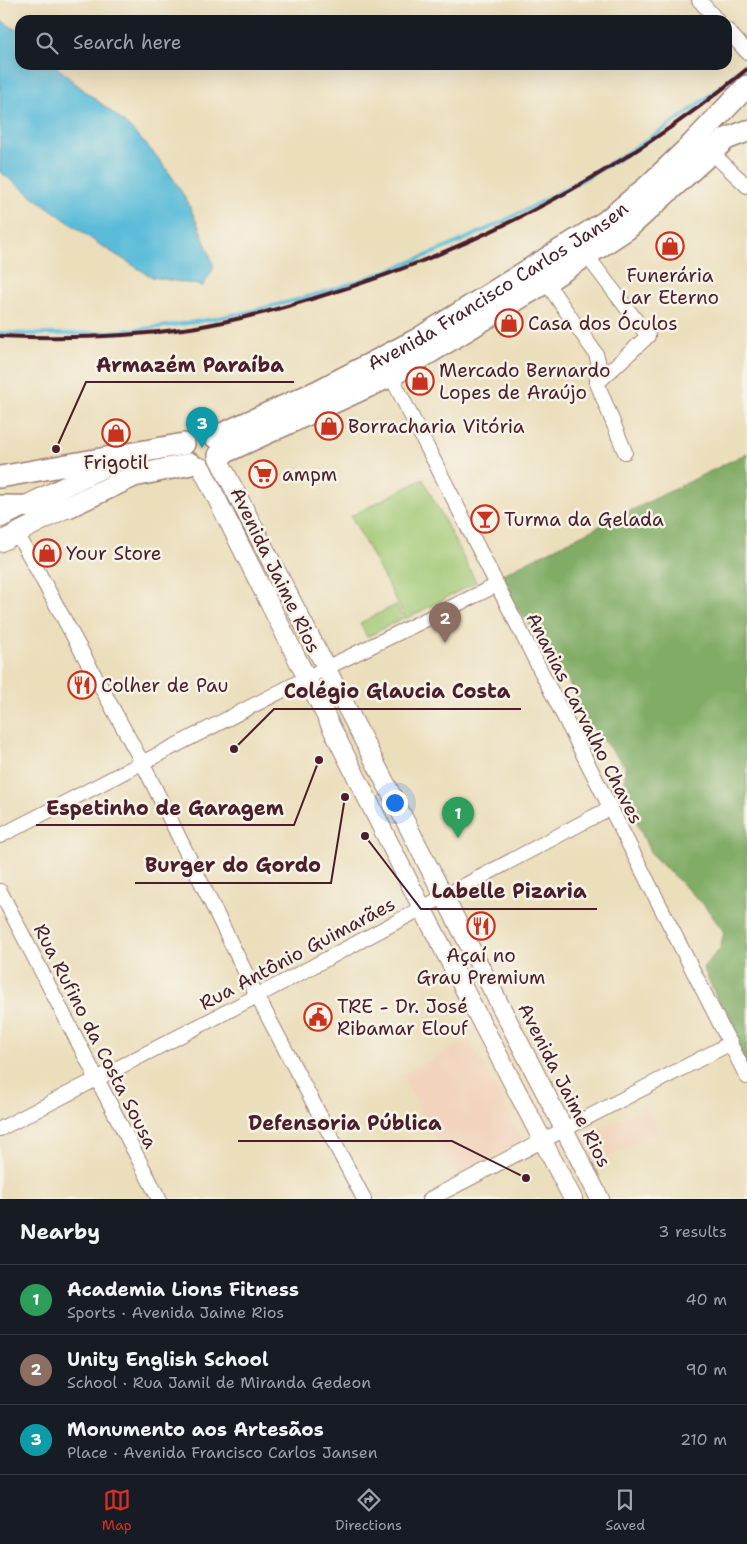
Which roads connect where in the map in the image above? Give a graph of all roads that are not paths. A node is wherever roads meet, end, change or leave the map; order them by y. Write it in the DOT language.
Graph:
graph roads {
  1 [pos="699,0"];
  2 [pos="712,15"];
  3 [pos="732,36"];
  4 [pos="747,52"];
  5 [pos="746,95"];
  6 [pos="744,130"];
  7 [pos="711,152"];
  8 [pos="747,186"];
  9 [pos="587,256"];
  10 [pos="546,282"];
  11 [pos="391,376"];
  12 [pos="597,384"];
  13 [pos="134,452"];
  14 [pos="624,452"];
  15 [pos="205,454"];
  16 [pos="0,477"];
  17 [pos="0,506"];
  18 [pos="23,506"];
  19 [pos="68,507"];
  20 [pos="0,518"];
  21 [pos="17,533"];
  22 [pos="0,542"];
  23 [pos="497,585"];
  24 [pos="326,668"];
  25 [pos="305,678"];
  26 [pos="143,764"];
  27 [pos="610,808"];
  28 [pos="0,836"];
  29 [pos="0,891"];
  30 [pos="444,895"];
  31 [pos="422,908"];
  32 [pos="257,996"];
  33 [pos="731,1044"];
  34 [pos="747,1077"];
  35 [pos="97,1079"];
  36 [pos="563,1128"];
  37 [pos="0,1129"];
  38 [pos="542,1140"];
  39 [pos="159,1199"];
  40 [pos="364,1199"];
  41 [pos="430,1199"];
  42 [pos="573,1199"];
  43 [pos="600,1199"];
  1 -- 2 [label="street"];
  3 -- 4 [label="street"];
  5 -- 15 [label="main road, Avenida Francisco Carlos Jansen"];
  6 -- 7 [label="main road, Avenida Francisco Carlos Jansen"];
  7 -- 8 [label="street"];
  7 -- 9 [label="main road, Avenida Francisco Carlos Jansen"];
  9 -- 10 [label="main road, Avenida Francisco Carlos Jansen"];
  9 -- 12 [label="street"];
  10 -- 11 [label="main road, Avenida Francisco Carlos Jansen"];
  10 -- 12 [label="street"];
  11 -- 15 [label="main road, Avenida Francisco Carlos Jansen"];
  11 -- 23 [label="street, Ananias Carvalho Chaves"];
  12 -- 14 [label="street"];
  13 -- 15 [label="main road, Avenida Francisco Carlos Jansen"];
  13 -- 16 [label="main road, Avenida Francisco Carlos Jansen"];
  13 -- 18 [label="main road"];
  15 -- 19 [label="main road, Avenida Francisco Carlos Jansen"];
  15 -- 24 [label="street, Avenida Jaime Rios"];
  15 -- 25 [label="street, Avenida Jaime Rios"];
  17 -- 18 [label="main road, Avenida Francisco Carlos Jansen"];
  18 -- 19 [label="main road, Avenida Francisco Carlos Jansen"];
  18 -- 20 [label="main road"];
  19 -- 21 [label="main road"];
  21 -- 22 [label="main road"];
  21 -- 26 [label="street"];
  23 -- 24 [label="street"];
  23 -- 27 [label="street, Ananias Carvalho Chaves"];
  24 -- 25 [label="street"];
  24 -- 30 [label="street, Avenida Jaime Rios"];
  25 -- 26 [label="street"];
  25 -- 31 [label="street, Avenida Jaime Rios"];
  26 -- 28 [label="street"];
  26 -- 32 [label="street"];
  27 -- 30 [label="street, Rua Antônio Guimarães"];
  27 -- 33 [label="street, Ananias Carvalho Chaves"];
  29 -- 35 [label="street, Rua Rufino da Costa Sousa"];
  30 -- 31 [label="street, Rua Antônio Guimarães"];
  30 -- 36 [label="street, Avenida Jaime Rios"];
  31 -- 32 [label="street, Rua Antônio Guimarães"];
  31 -- 38 [label="street, Avenida Jaime Rios"];
  32 -- 35 [label="street, Rua Antônio Guimarães"];
  32 -- 40 [label="street"];
  33 -- 34 [label="street, Ananias Carvalho Chaves"];
  33 -- 36 [label="street"];
  35 -- 37 [label="street, Rua Antônio Guimarães"];
  35 -- 39 [label="street, Rua Rufino da Costa Sousa"];
  36 -- 38 [label="street"];
  36 -- 43 [label="street, Avenida Jaime Rios"];
  38 -- 41 [label="street"];
  38 -- 42 [label="street, Avenida Jaime Rios"];
}
